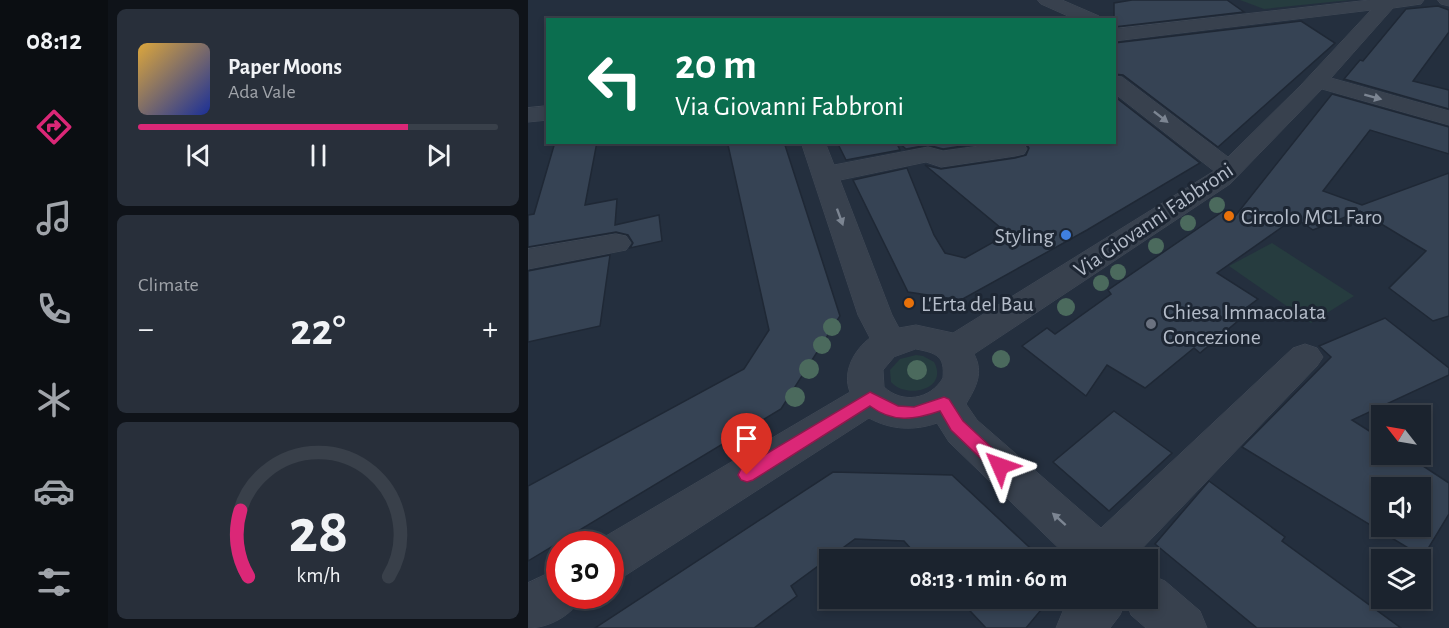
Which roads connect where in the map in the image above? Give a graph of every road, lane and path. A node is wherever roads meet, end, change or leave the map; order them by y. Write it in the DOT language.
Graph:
graph roads {
  1 [pos="1047,0"];
  2 [pos="1407,0"];
  3 [pos="1415,0"];
  4 [pos="1387,4"];
  5 [pos="1345,9"];
  6 [pos="1321,12"];
  7 [pos="1089,18"];
  8 [pos="1362,31"];
  9 [pos="1116,35"];
  10 [pos="1317,81"];
  11 [pos="1116,84"];
  12 [pos="546,113"];
  13 [pos="528,115"];
  14 [pos="1449,118"];
  15 [pos="814,144"];
  16 [pos="1015,149"];
  17 [pos="1229,170"];
  18 [pos="824,175"];
  19 [pos="616,243"];
  20 [pos="528,259"];
  21 [pos="891,343"];
  22 [pos="955,349"];
  23 [pos="1305,357"];
  24 [pos="870,398"];
  25 [pos="944,403"];
  26 [pos="1080,549"];
  27 [pos="1125,549"];
  28 [pos="624,550"];
  29 [pos="546,599"];
  30 [pos="1158,607"];
  31 [pos="1088,609"];
  32 [pos="528,610"];
  33 [pos="1080,628"];
  34 [pos="1183,628"];
  1 -- 7 [label="street"];
  2 -- 3 [label="street"];
  2 -- 4 [label="street"];
  4 -- 5 [label="street"];
  4 -- 8 [label="street, Via Giovanni Fabbroni"];
  5 -- 6 [label="street"];
  5 -- 8 [label="street"];
  6 -- 8 [label="street"];
  6 -- 9 [label="street"];
  8 -- 10 [label="street, Via Giovanni Fabbroni"];
  10 -- 14 [label="street, one-way"];
  10 -- 17 [label="street, Via Giovanni Fabbroni"];
  11 -- 17 [label="street, one-way"];
  12 -- 13 [label="street"];
  15 -- 18 [label="street"];
  16 -- 18 [label="street"];
  17 -- 22 [label="street, Via Giovanni Fabbroni"];
  18 -- 21 [label="street, one-way"];
  19 -- 20 [label="street"];
  21 -- 22 [label="street"];
  21 -- 24 [label="street"];
  22 -- 25 [label="street"];
  23 -- 27 [label="street"];
  24 -- 25 [label="street"];
  24 -- 28 [label="street"];
  26 -- 25 [label="street, one-way"];
  29 -- 32 [label="street"];
  30 -- 34 [label="street"];
  31 -- 33 [label="street"];
}
